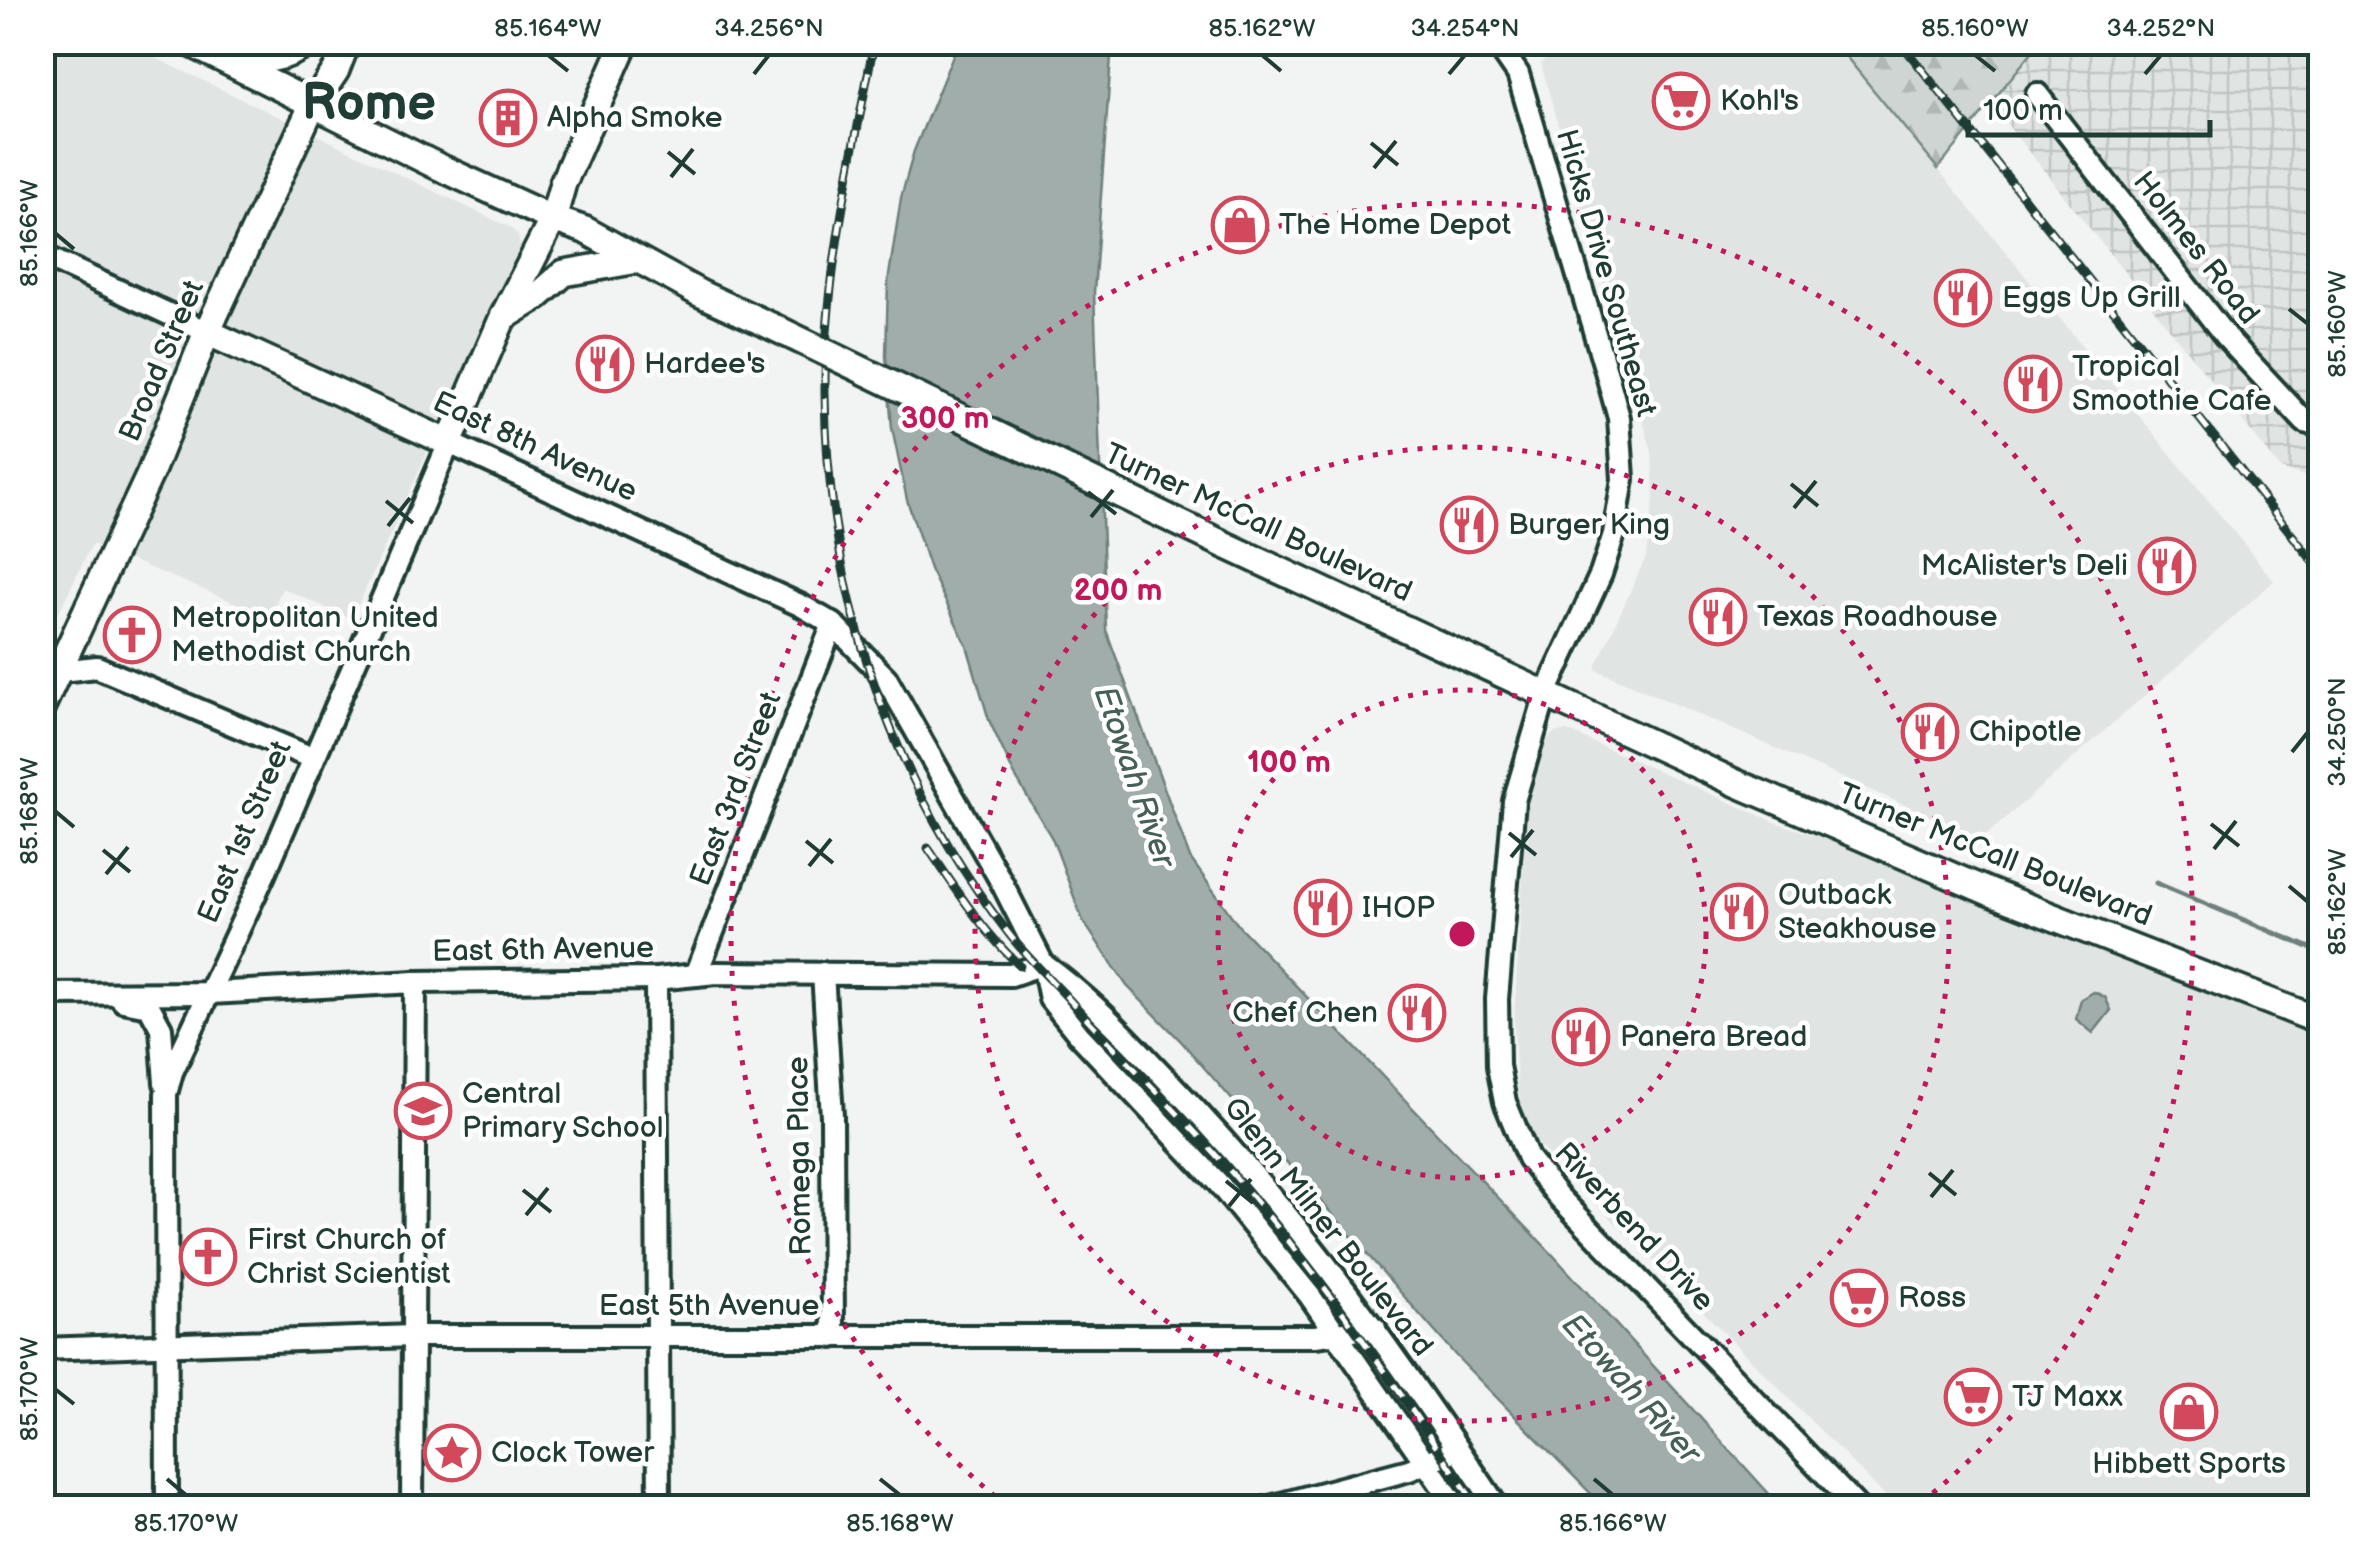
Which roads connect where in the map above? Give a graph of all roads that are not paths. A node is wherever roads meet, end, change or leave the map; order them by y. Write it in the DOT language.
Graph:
graph roads {
  1 [pos="188,42"];
  2 [pos="308,42"];
  3 [pos="347,42"];
  4 [pos="625,42"];
  5 [pos="1496,42"];
  6 [pos="214,55"];
  7 [pos="2037,94"];
  8 [pos="312,106"];
  9 [pos="553,219"];
  10 [pos="42,255"];
  11 [pos="638,260"];
  12 [pos="503,318"];
  13 [pos="207,332"];
  14 [pos="2320,426"];
  15 [pos="448,442"];
  16 [pos="833,624"];
  17 [pos="51,671"];
  18 [pos="1546,693"];
  19 [pos="42,706"];
  20 [pos="312,758"];
  21 [pos="1043,964"];
  22 [pos="823,973"];
  23 [pos="696,975"];
  24 [pos="656,979"];
  25 [pos="416,982"];
  26 [pos="77,993"];
  27 [pos="210,993"];
  28 [pos="42,994"];
  29 [pos="2320,1021"];
  30 [pos="166,1094"];
  31 [pos="1375,1328"];
  32 [pos="1338,1334"];
  33 [pos="412,1336"];
  34 [pos="656,1336"];
  35 [pos="833,1337"];
  36 [pos="165,1346"];
  37 [pos="42,1348"];
  38 [pos="1458,1448"];
  39 [pos="1426,1462"];
  40 [pos="167,1508"];
  41 [pos="412,1508"];
  42 [pos="659,1508"];
  43 [pos="1266,1508"];
  44 [pos="1457,1508"];
  45 [pos="1498,1508"];
  46 [pos="1858,1508"];
  1 -- 6 [label="main road, Turner McCall Boulevard"];
  2 -- 6 [label="main road"];
  3 -- 8 [label="main road, Broad Street"];
  4 -- 9 [label="main road, East 1st Street"];
  5 -- 18 [label="street, Hicks Drive Southeast"];
  6 -- 8 [label="main road, Turner McCall Boulevard"];
  7 -- 14 [label="street, Holmes Road"];
  8 -- 9 [label="main road, Turner McCall Boulevard"];
  8 -- 13 [label="main road, Broad Street"];
  9 -- 11 [label="main road, Turner McCall Boulevard"];
  9 -- 12 [label="main road, East 1st Street"];
  10 -- 13 [label="street"];
  11 -- 12 [label="main road"];
  11 -- 18 [label="main road, Turner McCall Boulevard, bridge"];
  12 -- 15 [label="main road, East 1st Street"];
  13 -- 15 [label="main road, East 8th Avenue"];
  13 -- 17 [label="main road, Broad Street"];
  15 -- 16 [label="street, East 8th Avenue"];
  15 -- 20 [label="street, East 1st Street"];
  16 -- 21 [label="street, Glenn Milner Boulevard"];
  16 -- 23 [label="street, East 3rd Street"];
  17 -- 19 [label="main road, Broad Street"];
  17 -- 20 [label="street"];
  18 -- 29 [label="main road, Turner McCall Boulevard"];
  18 -- 46 [label="street, Riverbend Drive"];
  20 -- 27 [label="street, East 1st Street"];
  21 -- 22 [label="street, East 6th Avenue"];
  21 -- 31 [label="street, Glenn Milner Boulevard"];
  21 -- 32 [label="street, Glenn Milner Boulevard"];
  22 -- 23 [label="street, East 6th Avenue"];
  22 -- 35 [label="street, Romega Place"];
  23 -- 24 [label="street, East 6th Avenue"];
  24 -- 25 [label="street, East 6th Avenue"];
  24 -- 34 [label="street"];
  25 -- 27 [label="street, East 6th Avenue"];
  25 -- 33 [label="street"];
  26 -- 27 [label="street, East 6th Avenue"];
  26 -- 28 [label="street, East 6th Avenue"];
  26 -- 30 [label="street"];
  27 -- 30 [label="street, East 1st Street"];
  30 -- 36 [label="street, East 1st Street"];
  31 -- 32 [label="street, East 5th Avenue"];
  31 -- 38 [label="street, Glenn Milner Boulevard"];
  32 -- 35 [label="street, East 5th Avenue"];
  32 -- 39 [label="street, Glenn Milner Boulevard"];
  33 -- 34 [label="street, East 5th Avenue"];
  33 -- 36 [label="street, East 5th Avenue"];
  33 -- 41 [label="street"];
  34 -- 35 [label="street, East 5th Avenue"];
  34 -- 42 [label="street"];
  36 -- 37 [label="street, East 5th Avenue"];
  36 -- 40 [label="street, East 1st Street"];
  38 -- 39 [label="street"];
  38 -- 45 [label="street, Glenn Milner Boulevard"];
  39 -- 43 [label="street"];
  39 -- 44 [label="street, Glenn Milner Boulevard"];
}
